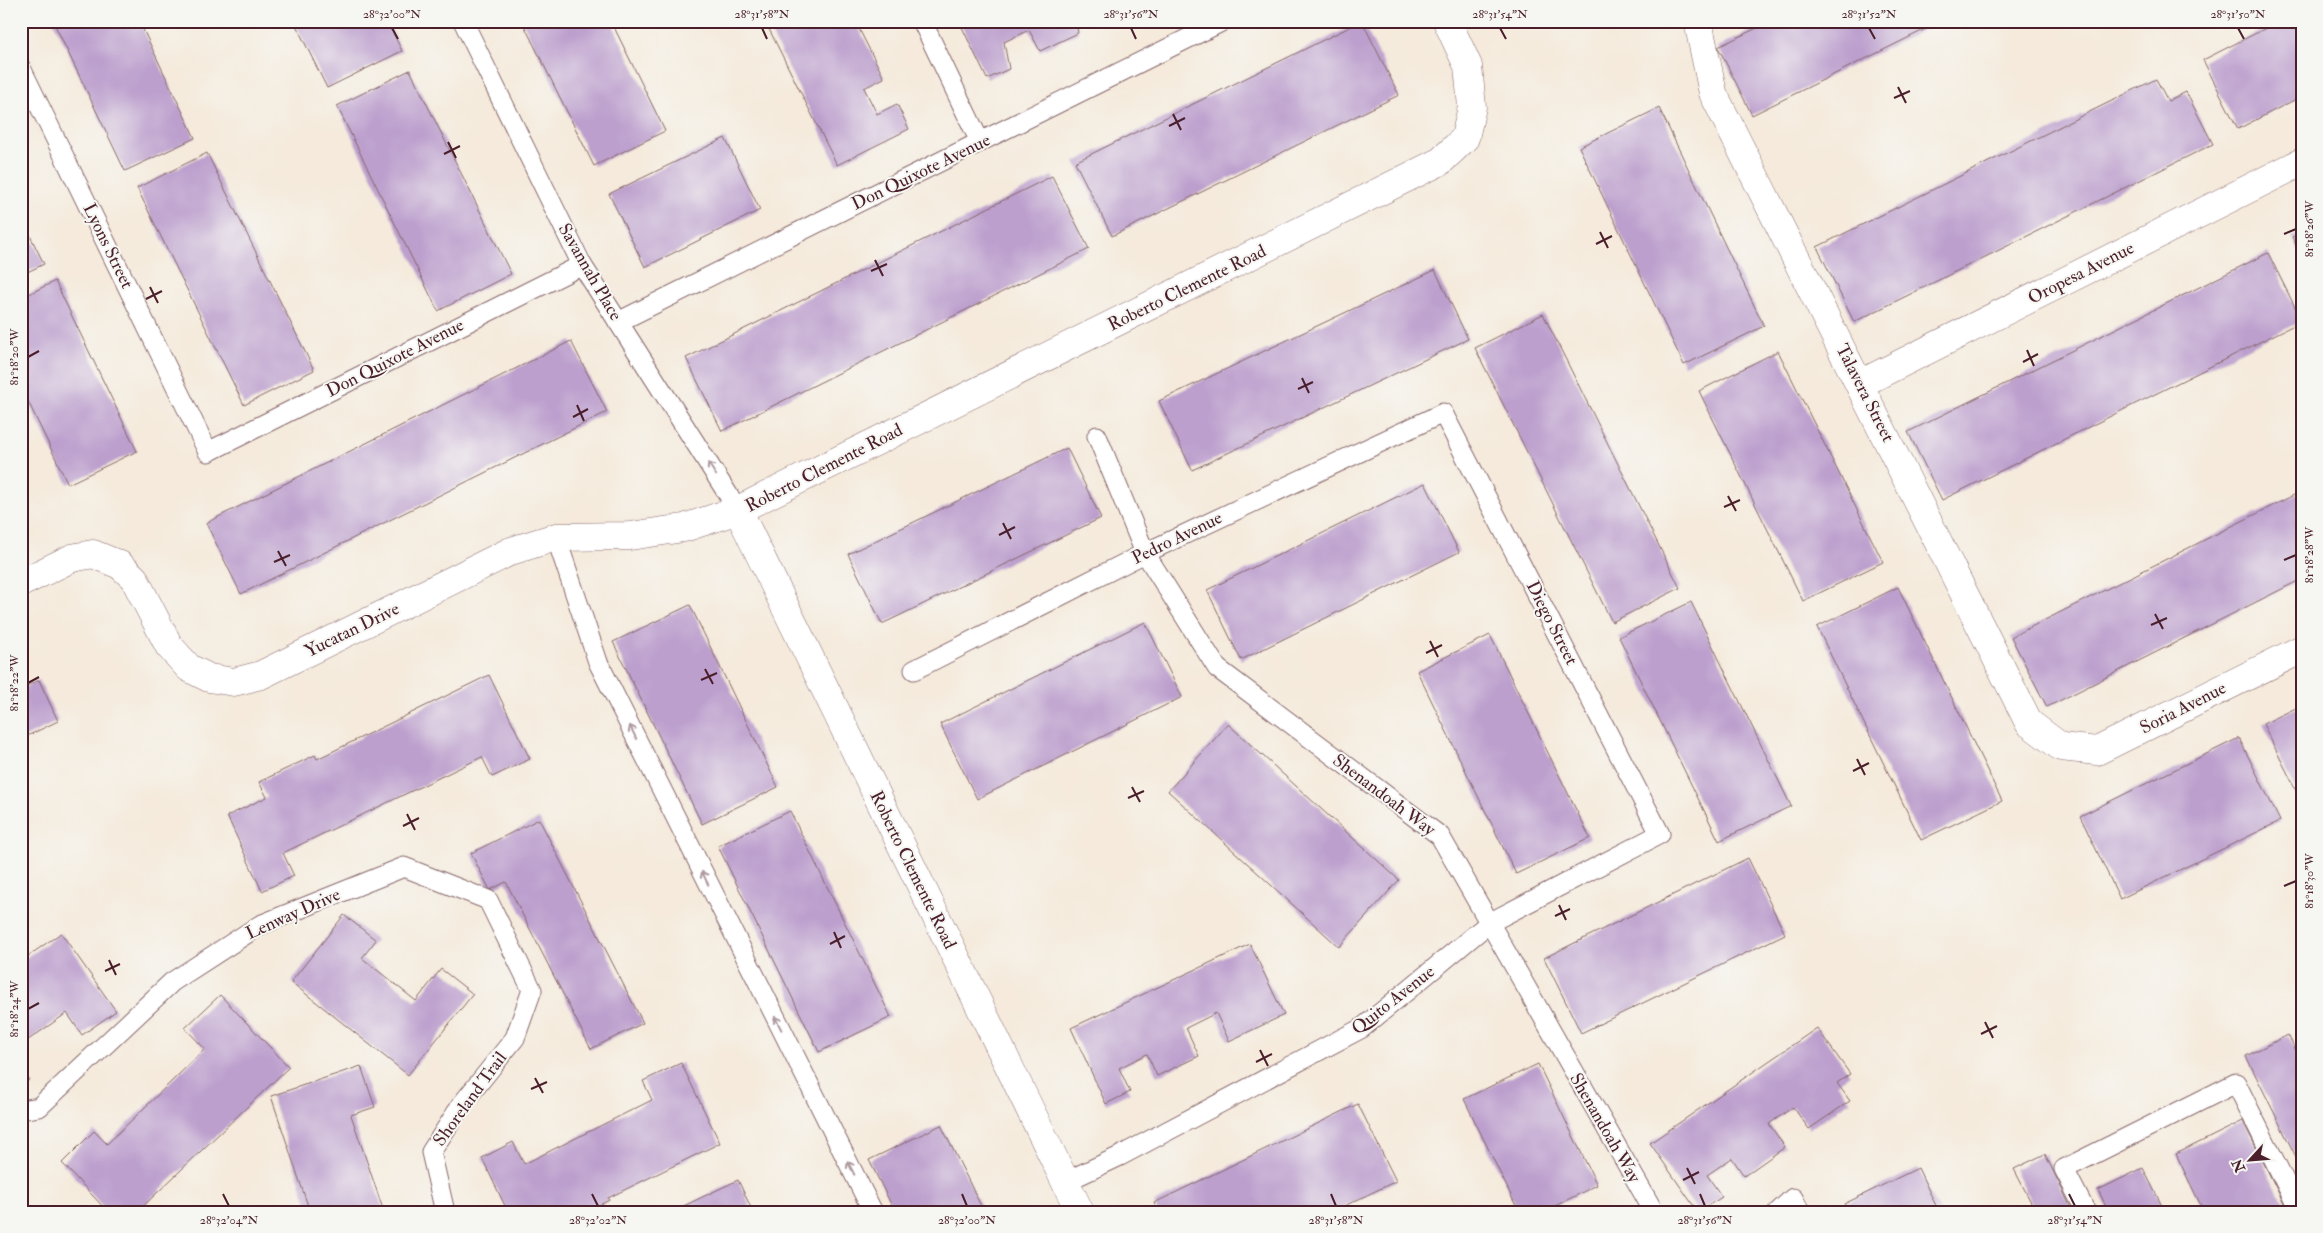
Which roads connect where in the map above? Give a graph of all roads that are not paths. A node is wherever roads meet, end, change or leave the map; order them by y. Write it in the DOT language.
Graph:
graph roads {
  1 [pos="463,21"];
  2 [pos="922,21"];
  3 [pos="1223,21"];
  4 [pos="1447,21"];
  5 [pos="1700,21"];
  6 [pos="21,68"];
  7 [pos="980,142"];
  8 [pos="2302,162"];
  9 [pos="582,265"];
  10 [pos="618,322"];
  11 [pos="1860,384"];
  12 [pos="1443,413"];
  13 [pos="1097,436"];
  14 [pos="208,452"];
  15 [pos="738,510"];
  16 [pos="556,537"];
  17 [pos="1145,553"];
  18 [pos="21,583"];
  19 [pos="2302,648"];
  20 [pos="914,670"];
  21 [pos="2061,747"];
  22 [pos="1660,834"];
  23 [pos="1489,923"];
  24 [pos="532,990"];
  25 [pos="21,1110"];
  26 [pos="1065,1182"];
  27 [pos="1796,1205"];
  28 [pos="445,1212"];
  29 [pos="873,1212"];
  30 [pos="1080,1212"];
  31 [pos="1654,1212"];
  32 [pos="1778,1212"];
  33 [pos="2086,1212"];
  34 [pos="2300,1212"];
  1 -- 9 [label="lane, Savannah Place"];
  2 -- 7 [label="lane"];
  3 -- 7 [label="lane, Don Quixote Avenue"];
  4 -- 15 [label="street, Roberto Clemente Road"];
  5 -- 11 [label="street, Talavera Street"];
  6 -- 14 [label="lane, Lyons Street"];
  7 -- 10 [label="lane, Don Quixote Avenue"];
  8 -- 11 [label="street, Oropesa Avenue"];
  9 -- 10 [label="lane, Savannah Place"];
  9 -- 14 [label="lane, Don Quixote Avenue"];
  15 -- 10 [label="lane, Savannah Place, one-way"];
  11 -- 21 [label="street, Talavera Street"];
  12 -- 17 [label="lane, Pedro Avenue"];
  12 -- 22 [label="lane, Diego Street"];
  13 -- 17 [label="lane, Shenandoah Way"];
  15 -- 16 [label="street, Yucatan Drive"];
  15 -- 26 [label="street, Roberto Clemente Road"];
  16 -- 18 [label="street, Yucatan Drive"];
  29 -- 16 [label="lane, one-way"];
  17 -- 20 [label="lane, Pedro Avenue"];
  17 -- 23 [label="lane, Shenandoah Way"];
  19 -- 21 [label="street, Soria Avenue"];
  22 -- 23 [label="lane, Quito Avenue"];
  23 -- 26 [label="lane, Quito Avenue"];
  23 -- 31 [label="lane, Shenandoah Way"];
  24 -- 25 [label="lane, Lenway Drive"];
  24 -- 28 [label="lane, Shoreland Trail"];
  26 -- 30 [label="street, Roberto Clemente Road"];
  27 -- 32 [label="lane"];
  33 -- 34 [label="lane"];
}
